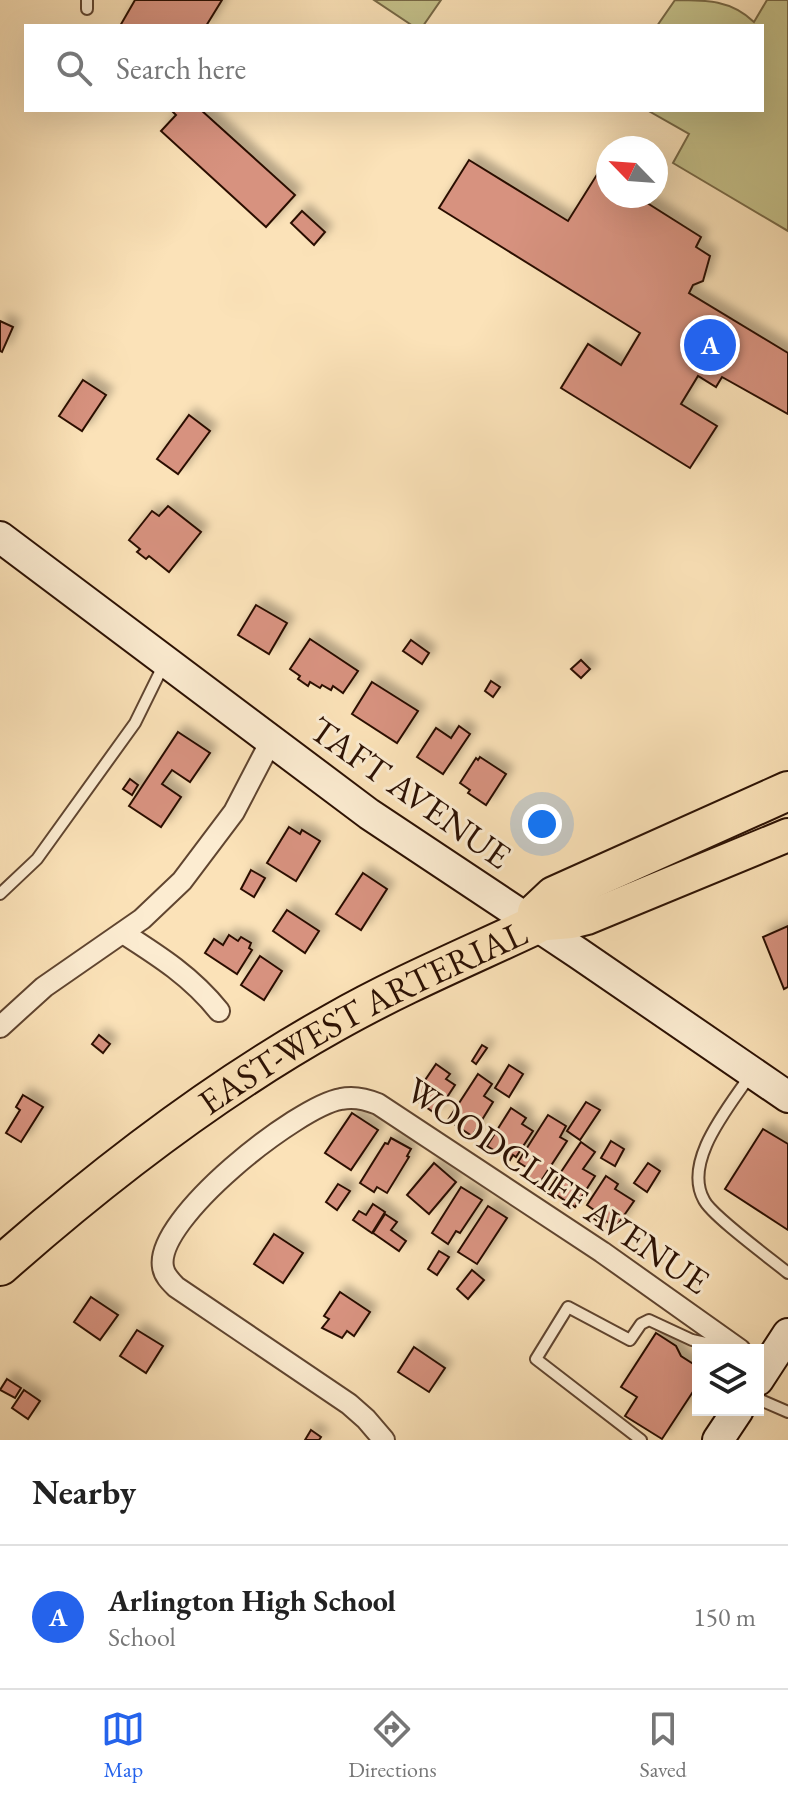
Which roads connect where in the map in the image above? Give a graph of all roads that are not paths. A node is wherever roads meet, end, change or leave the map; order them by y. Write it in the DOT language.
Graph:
graph roads {
  1 [pos="0,537"];
  2 [pos="165,662"];
  3 [pos="271,741"];
  4 [pos="788,791"];
  5 [pos="788,835"];
  6 [pos="0,894"];
  7 [pos="535,925"];
  8 [pos="123,933"];
  9 [pos="219,1011"];
  10 [pos="0,1027"];
  11 [pos="752,1072"];
  12 [pos="788,1097"];
  13 [pos="0,1266"];
  14 [pos="788,1273"];
  15 [pos="722,1337"];
  16 [pos="732,1344"];
  17 [pos="764,1402"];
  18 [pos="788,1412"];
  19 [pos="734,1416"];
  20 [pos="384,1440"];
  21 [pos="641,1440"];
  22 [pos="718,1440"];
  1 -- 2 [label="street, TAFT AVENUE"];
  2 -- 3 [label="street, TAFT AVENUE"];
  2 -- 6 [label="lane"];
  3 -- 7 [label="street, TAFT AVENUE"];
  3 -- 8 [label="street"];
  4 -- 7 [label="highway, EAST-WEST ARTERIAL"];
  5 -- 7 [label="main road"];
  7 -- 11 [label="street, TAFT AVENUE"];
  7 -- 13 [label="highway, EAST-WEST ARTERIAL"];
  8 -- 9 [label="street"];
  8 -- 10 [label="street"];
  11 -- 12 [label="street, TAFT AVENUE"];
  11 -- 14 [label="lane"];
  15 -- 16 [label="street, WOODCLIFF AVENUE"];
  15 -- 20 [label="street, WOODCLIFF AVENUE"];
  15 -- 21 [label="lane"];
  17 -- 18 [label="lane"];
  19 -- 22 [label="street"];
}
